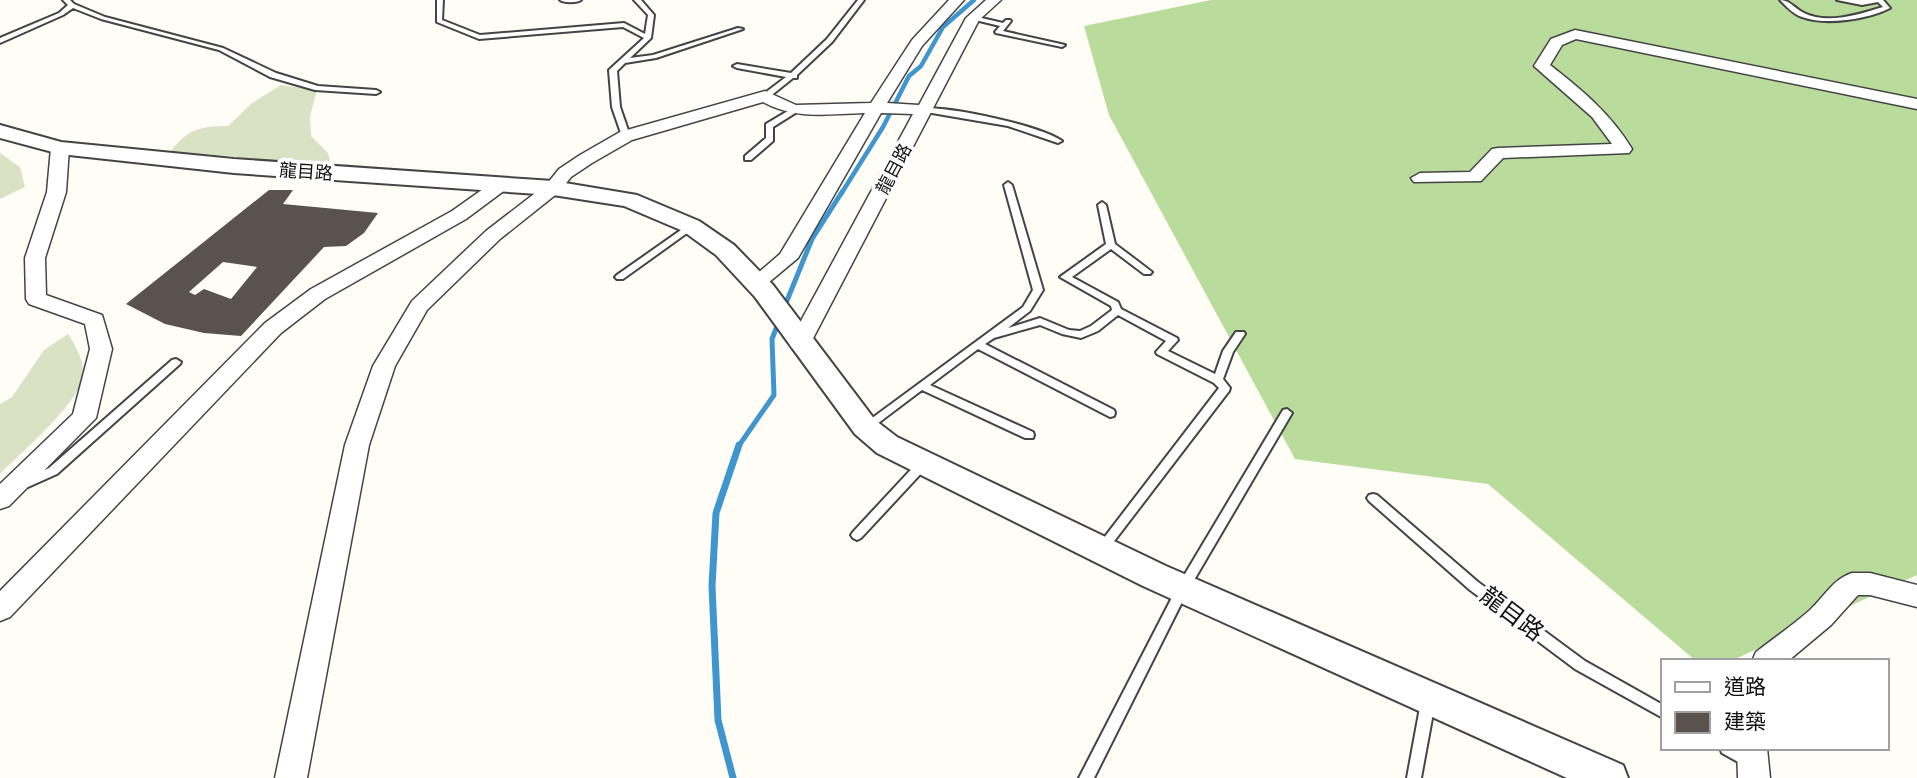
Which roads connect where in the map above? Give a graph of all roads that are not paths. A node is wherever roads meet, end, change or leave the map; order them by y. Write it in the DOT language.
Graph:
graph roads {
  1 [pos="440,0"];
  2 [pos="563,0"];
  3 [pos="578,0"];
  4 [pos="637,0"];
  5 [pos="861,0"];
  6 [pos="994,0"];
  7 [pos="1783,0"];
  8 [pos="1840,0"];
  9 [pos="1880,0"];
  10 [pos="69,3"];
  11 [pos="951,7"];
  12 [pos="969,17"];
  13 [pos="740,29"];
  14 [pos="648,38"];
  15 [pos="0,41"];
  16 [pos="1062,45"];
  17 [pos="624,61"];
  18 [pos="737,66"];
  19 [pos="794,76"];
  20 [pos="376,92"];
  21 [pos="765,96"];
  22 [pos="1917,103"];
  23 [pos="881,108"];
  24 [pos="920,109"];
  25 [pos="796,110"];
  26 [pos="0,131"];
  27 [pos="626,136"];
  28 [pos="1058,141"];
  29 [pos="60,148"];
  30 [pos="748,158"];
  31 [pos="1420,178"];
  32 [pos="1008,185"];
  33 [pos="499,186"];
  34 [pos="552,188"];
  35 [pos="1102,205"];
  36 [pos="691,226"];
  37 [pos="1111,244"];
  38 [pos="1147,272"];
  39 [pos="620,277"];
  40 [pos="760,288"];
  41 [pos="1116,311"];
  42 [pos="793,333"];
  43 [pos="1240,334"];
  44 [pos="990,337"];
  45 [pos="978,345"];
  46 [pos="176,362"];
  47 [pos="1218,380"];
  48 [pos="922,386"];
  49 [pos="1110,413"];
  50 [pos="1287,413"];
  51 [pos="865,427"];
  52 [pos="1029,435"];
  53 [pos="923,464"];
  54 [pos="2,496"];
  55 [pos="1373,498"];
  56 [pos="857,535"];
  57 [pos="1101,550"];
  58 [pos="1183,588"];
  59 [pos="1917,596"];
  60 [pos="0,609"];
  61 [pos="1768,659"];
  62 [pos="1429,696"];
  63 [pos="1661,711"];
  64 [pos="291,778"];
  65 [pos="1086,778"];
  66 [pos="1414,778"];
  67 [pos="1609,778"];
  1 -- 14 [label="lane"];
  2 -- 3 [label="lane"];
  4 -- 14 [label="lane"];
  5 -- 19 [label="lane"];
  6 -- 12 [label="street, 龍目路"];
  7 -- 9 [label="lane"];
  8 -- 9 [label="lane"];
  10 -- 15 [label="lane"];
  10 -- 20 [label="lane"];
  11 -- 12 [label="street"];
  11 -- 23 [label="street"];
  12 -- 16 [label="lane"];
  12 -- 24 [label="street, 龍目路"];
  13 -- 17 [label="lane"];
  14 -- 17 [label="lane"];
  17 -- 27 [label="lane"];
  18 -- 19 [label="lane"];
  19 -- 21 [label="lane"];
  21 -- 25 [label="street"];
  21 -- 27 [label="street"];
  22 -- 31 [label="street"];
  23 -- 24 [label="street"];
  23 -- 25 [label="street"];
  23 -- 40 [label="street"];
  24 -- 28 [label="lane"];
  24 -- 42 [label="street, 龍目路"];
  25 -- 30 [label="lane"];
  26 -- 29 [label="street, 龍目路"];
  27 -- 34 [label="street"];
  29 -- 33 [label="street, 龍目路"];
  29 -- 54 [label="street"];
  32 -- 44 [label="lane"];
  33 -- 34 [label="street, 龍目路"];
  33 -- 60 [label="street"];
  34 -- 36 [label="street, 龍目路"];
  34 -- 64 [label="street"];
  35 -- 37 [label="lane"];
  36 -- 39 [label="lane"];
  36 -- 40 [label="street, 龍目路"];
  37 -- 38 [label="lane"];
  37 -- 41 [label="lane"];
  40 -- 42 [label="street, 龍目路"];
  41 -- 44 [label="lane"];
  41 -- 47 [label="lane"];
  42 -- 51 [label="street"];
  43 -- 47 [label="lane"];
  44 -- 45 [label="lane"];
  45 -- 48 [label="lane"];
  45 -- 49 [label="lane"];
  46 -- 54 [label="lane"];
  47 -- 57 [label="lane"];
  48 -- 51 [label="lane"];
  48 -- 52 [label="lane"];
  50 -- 58 [label="lane"];
  51 -- 53 [label="street"];
  53 -- 56 [label="lane"];
  53 -- 57 [label="street"];
  55 -- 63 [label="lane, 龍目路"];
  57 -- 58 [label="street"];
  58 -- 62 [label="street"];
  58 -- 65 [label="lane"];
  59 -- 61 [label="street"];
  62 -- 66 [label="lane"];
  62 -- 67 [label="street"];
}
